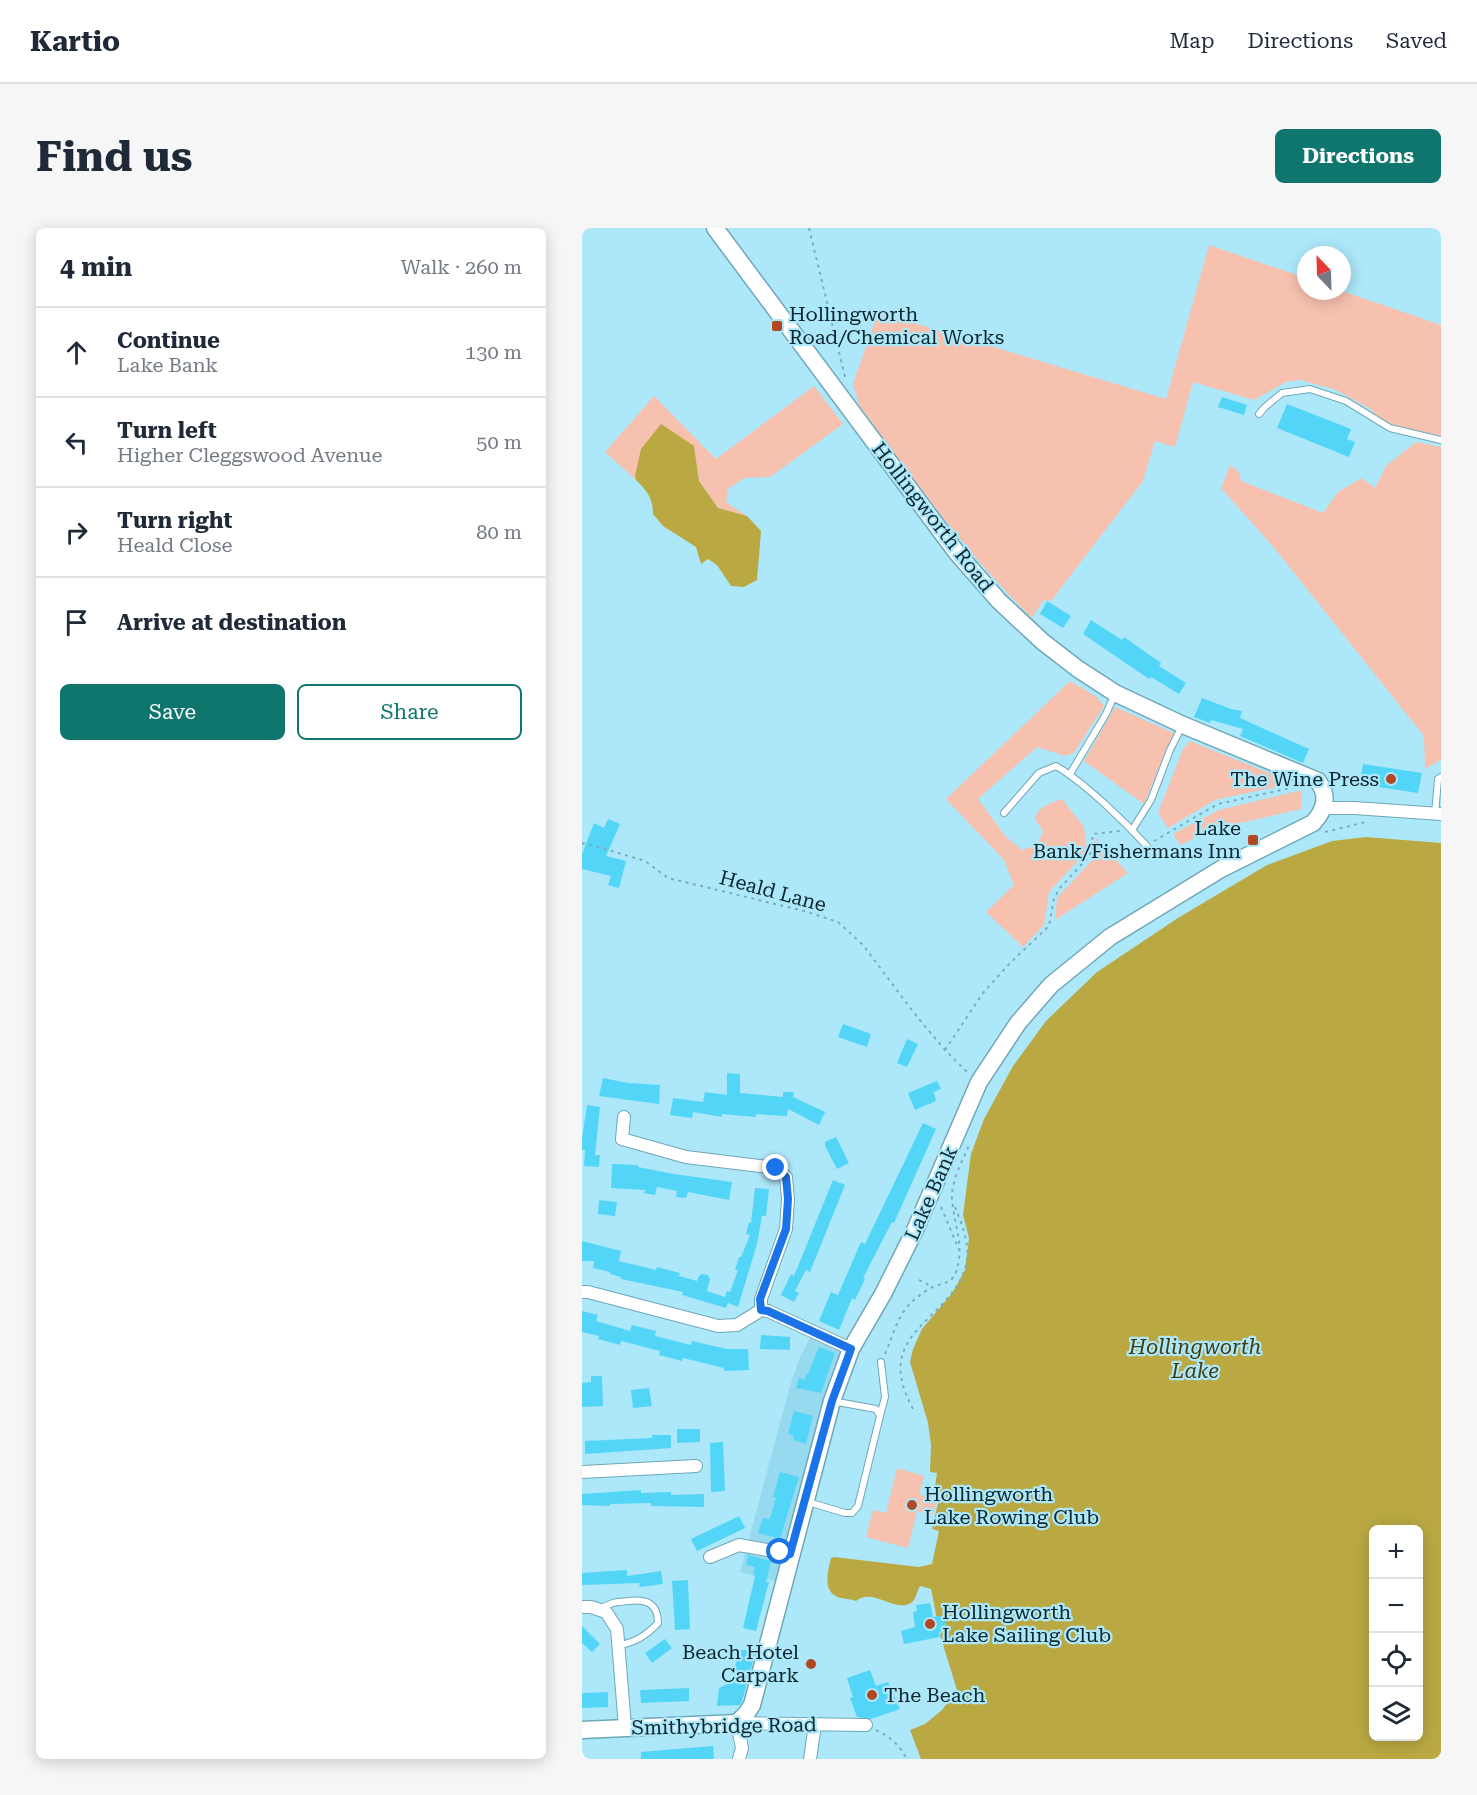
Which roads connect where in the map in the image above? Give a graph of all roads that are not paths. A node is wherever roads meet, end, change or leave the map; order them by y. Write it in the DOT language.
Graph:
graph roads {
  1 [pos="715,228"];
  2 [pos="1259,414"];
  3 [pos="1441,440"];
  4 [pos="1115,693"];
  5 [pos="1183,725"];
  6 [pos="1070,774"];
  7 [pos="1441,777"];
  8 [pos="1324,808"];
  9 [pos="1004,813"];
  10 [pos="1438,814"];
  11 [pos="1132,830"];
  12 [pos="1147,846"];
  13 [pos="624,1117"];
  14 [pos="582,1292"];
  15 [pos="761,1310"];
  16 [pos="851,1349"];
  17 [pos="881,1362"];
  18 [pos="832,1401"];
  19 [pos="880,1416"];
  20 [pos="696,1466"];
  21 [pos="582,1472"];
  22 [pos="806,1502"];
  23 [pos="790,1554"];
  24 [pos="710,1557"];
  25 [pos="582,1607"];
  26 [pos="601,1609"];
  27 [pos="619,1645"];
  28 [pos="737,1723"];
  29 [pos="815,1725"];
  30 [pos="866,1725"];
  31 [pos="625,1727"];
  32 [pos="582,1730"];
  33 [pos="739,1759"];
  34 [pos="810,1759"];
  1 -- 4 [label="main road, Hollingworth Road"];
  2 -- 3 [label="lane"];
  4 -- 5 [label="main road, Hollingworth Road"];
  4 -- 6 [label="lane"];
  5 -- 8 [label="main road, Hollingworth Road"];
  5 -- 11 [label="lane"];
  6 -- 9 [label="lane"];
  6 -- 11 [label="lane"];
  7 -- 10 [label="lane"];
  8 -- 10 [label="street"];
  8 -- 16 [label="main road, Lake Bank"];
  11 -- 12 [label="lane"];
  13 -- 15 [label="street"];
  14 -- 15 [label="street"];
  15 -- 16 [label="street"];
  16 -- 18 [label="main road, Lake Bank"];
  17 -- 19 [label="lane"];
  18 -- 19 [label="lane"];
  18 -- 22 [label="main road, Lake Bank"];
  19 -- 22 [label="lane"];
  20 -- 21 [label="street"];
  22 -- 23 [label="main road, Lake Bank"];
  23 -- 24 [label="street"];
  23 -- 28 [label="main road, Lake Bank"];
  25 -- 26 [label="street"];
  26 -- 27 [label="street"];
  26 -- 27 [label="lane"];
  27 -- 31 [label="street"];
  28 -- 29 [label="street, Smithybridge Road"];
  28 -- 31 [label="main road, Smithybridge Road"];
  28 -- 33 [label="street"];
  29 -- 30 [label="street, Smithybridge Road"];
  29 -- 34 [label="street"];
  31 -- 32 [label="main road, Smithybridge Road"];
}
